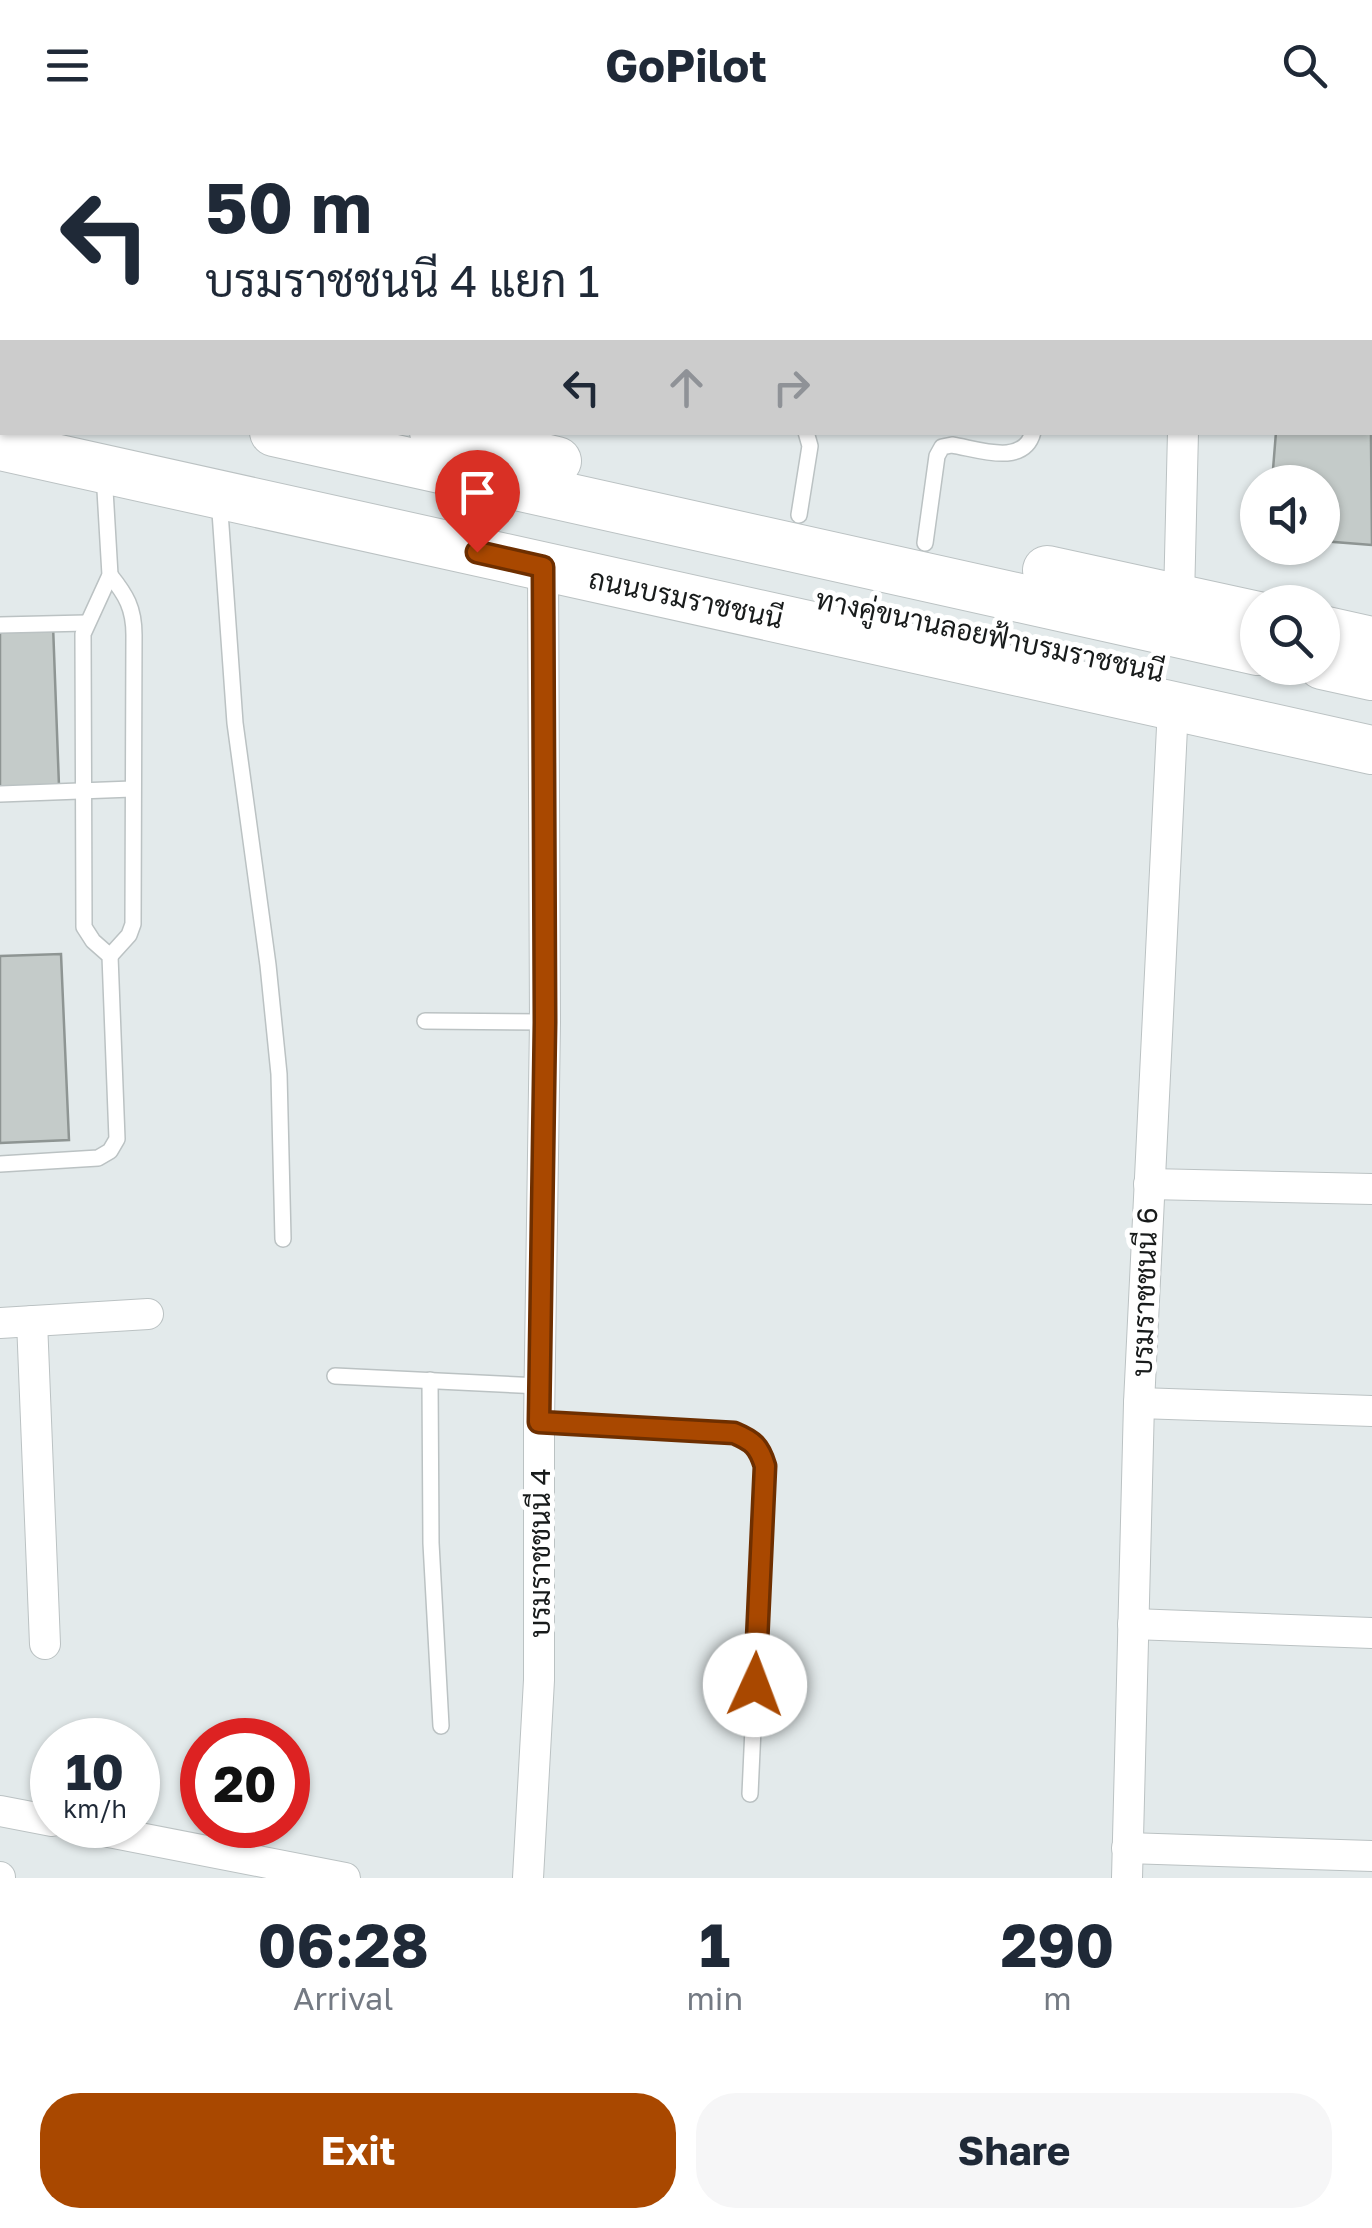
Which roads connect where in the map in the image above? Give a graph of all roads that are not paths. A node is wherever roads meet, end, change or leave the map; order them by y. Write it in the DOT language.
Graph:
graph roads {
  1 [pos="288,435"];
  2 [pos="460,435"];
  3 [pos="807,435"];
  4 [pos="1032,435"];
  5 [pos="1183,435"];
  6 [pos="0,446"];
  7 [pos="562,447"];
  8 [pos="92,451"];
  9 [pos="219,494"];
  10 [pos="799,515"];
  11 [pos="925,543"];
  12 [pos="543,567"];
  13 [pos="110,575"];
  14 [pos="1179,599"];
  15 [pos="1240,612"];
  16 [pos="86,623"];
  17 [pos="0,626"];
  18 [pos="1340,634"];
  19 [pos="1372,641"];
  20 [pos="1240,646"];
  21 [pos="1340,669"];
  22 [pos="1372,676"];
  23 [pos="1173,706"];
  24 [pos="1372,719"];
  25 [pos="1372,750"];
  26 [pos="84,789"];
  27 [pos="132,789"];
  28 [pos="0,794"];
  29 [pos="110,956"];
  30 [pos="425,1020"];
  31 [pos="545,1022"];
  32 [pos="0,1164"];
  33 [pos="1149,1184"];
  34 [pos="1372,1189"];
  35 [pos="283,1239"];
  36 [pos="148,1314"];
  37 [pos="32,1321"];
  38 [pos="0,1323"];
  39 [pos="335,1376"];
  40 [pos="430,1380"];
  41 [pos="540,1386"];
  42 [pos="1139,1404"];
  43 [pos="1372,1411"];
  44 [pos="539,1422"];
  45 [pos="1133,1624"];
  46 [pos="1372,1634"];
  47 [pos="45,1644"];
  48 [pos="441,1726"];
  49 [pos="750,1794"];
  50 [pos="0,1811"];
  51 [pos="30,1817"];
  52 [pos="152,1848"];
  53 [pos="1372,1856"];
  54 [pos="1127,1863"];
  55 [pos="207,1864"];
  56 [pos="346,1878"];
  57 [pos="528,1878"];
  1 -- 20 [label="main road, ทางคู่ขนานลอยฟ้าบรมราชชนนี"];
  2 -- 7 [label="main road"];
  3 -- 10 [label="lane"];
  4 -- 11 [label="lane"];
  5 -- 14 [label="street"];
  6 -- 8 [label="main road, ถนนบรมราชชนนี"];
  7 -- 10 [label="main road"];
  8 -- 9 [label="main road, ถนนบรมราชชนนี"];
  8 -- 13 [label="lane"];
  8 -- 24 [label="main road, ทางคู่ขนานลอยฟ้าบรมราชชนนี"];
  9 -- 12 [label="main road, ถนนบรมราชชนนี"];
  9 -- 35 [label="lane"];
  10 -- 11 [label="main road"];
  11 -- 14 [label="main road"];
  12 -- 23 [label="main road, ถนนบรมราชชนนี"];
  12 -- 31 [label="street, บรมราชชนนี 4"];
  13 -- 16 [label="lane"];
  13 -- 27 [label="lane"];
  14 -- 15 [label="main road"];
  16 -- 17 [label="lane"];
  16 -- 26 [label="lane"];
  18 -- 19 [label="main road"];
  21 -- 22 [label="main road"];
  23 -- 25 [label="main road, ถนนบรมราชชนนี"];
  23 -- 33 [label="street, บรมราชชนนี 6"];
  26 -- 27 [label="lane"];
  26 -- 28 [label="lane"];
  26 -- 29 [label="lane"];
  27 -- 29 [label="lane"];
  29 -- 32 [label="lane"];
  30 -- 31 [label="lane"];
  31 -- 41 [label="street, บรมราชชนนี 4"];
  33 -- 34 [label="street"];
  33 -- 42 [label="street, บรมราชชนนี 6"];
  36 -- 37 [label="street"];
  37 -- 38 [label="street"];
  37 -- 47 [label="street"];
  39 -- 40 [label="lane"];
  40 -- 41 [label="lane"];
  40 -- 48 [label="lane"];
  41 -- 44 [label="street, บรมราชชนนี 4"];
  42 -- 43 [label="street"];
  42 -- 45 [label="street, บรมราชชนนี 6"];
  44 -- 49 [label="lane"];
  44 -- 57 [label="street, บรมราชชนนี 4"];
  45 -- 46 [label="street"];
  45 -- 54 [label="street, บรมราชชนนี 6"];
  50 -- 51 [label="street"];
  52 -- 55 [label="street"];
  53 -- 54 [label="street"];
  55 -- 56 [label="street"];
}
